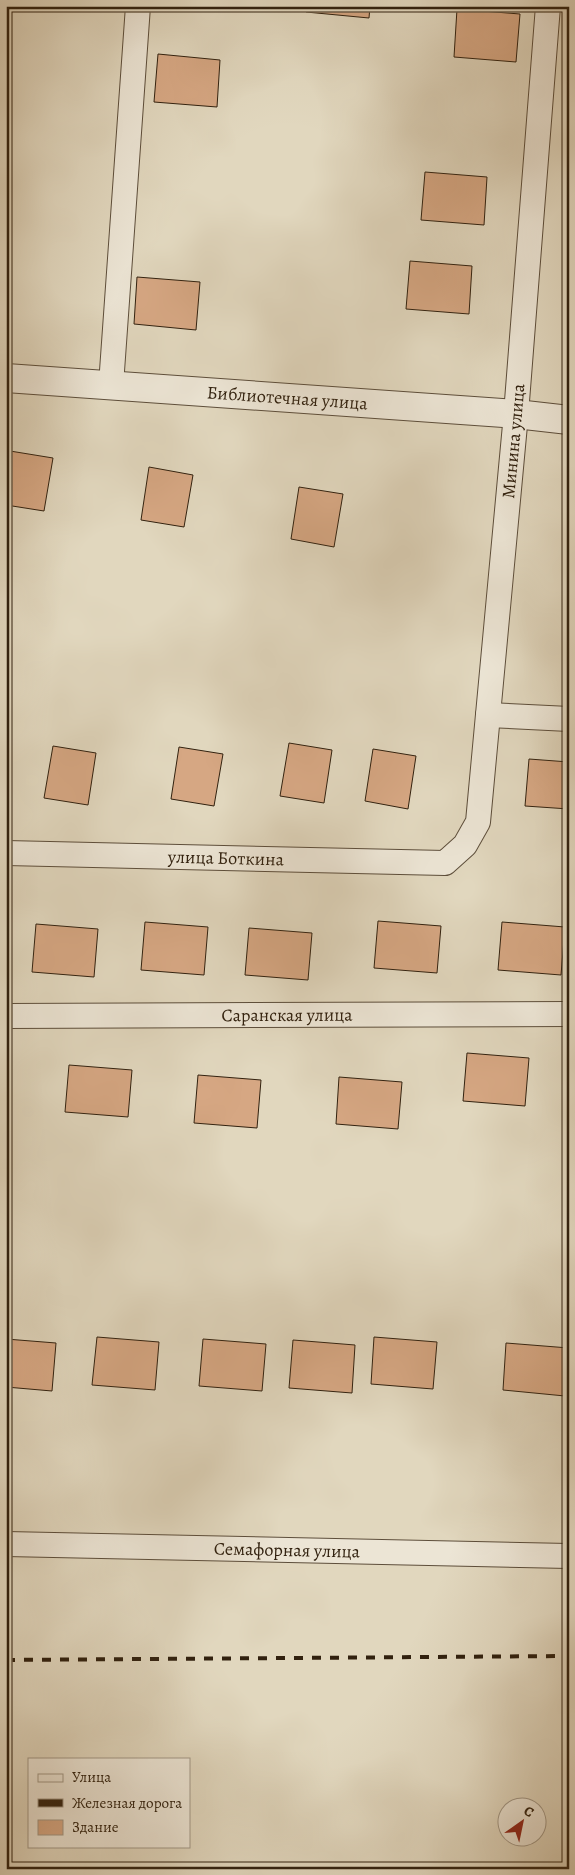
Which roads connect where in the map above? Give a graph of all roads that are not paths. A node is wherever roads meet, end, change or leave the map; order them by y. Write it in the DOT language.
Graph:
graph roads {
  1 [pos="138,6"];
  2 [pos="548,6"];
  3 [pos="6,378"];
  4 [pos="111,385"];
  5 [pos="516,414"];
  6 [pos="569,420"];
  7 [pos="488,715"];
  8 [pos="569,719"];
  9 [pos="6,853"];
  10 [pos="445,863"];
  11 [pos="569,1014"];
  12 [pos="6,1016"];
  13 [pos="6,1544"];
  14 [pos="569,1556"];
  1 -- 4 [label="street"];
  2 -- 5 [label="street, Минина улица"];
  3 -- 4 [label="street, Библиотечная улица"];
  4 -- 5 [label="street, Библиотечная улица"];
  5 -- 6 [label="street, Библиотечная улица"];
  5 -- 7 [label="street, Минина улица"];
  7 -- 8 [label="street"];
  7 -- 10 [label="street, Минина улица"];
  9 -- 10 [label="street, улица Боткина"];
  11 -- 12 [label="street, Саранская улица"];
  13 -- 14 [label="street, Семафорная улица"];
}
